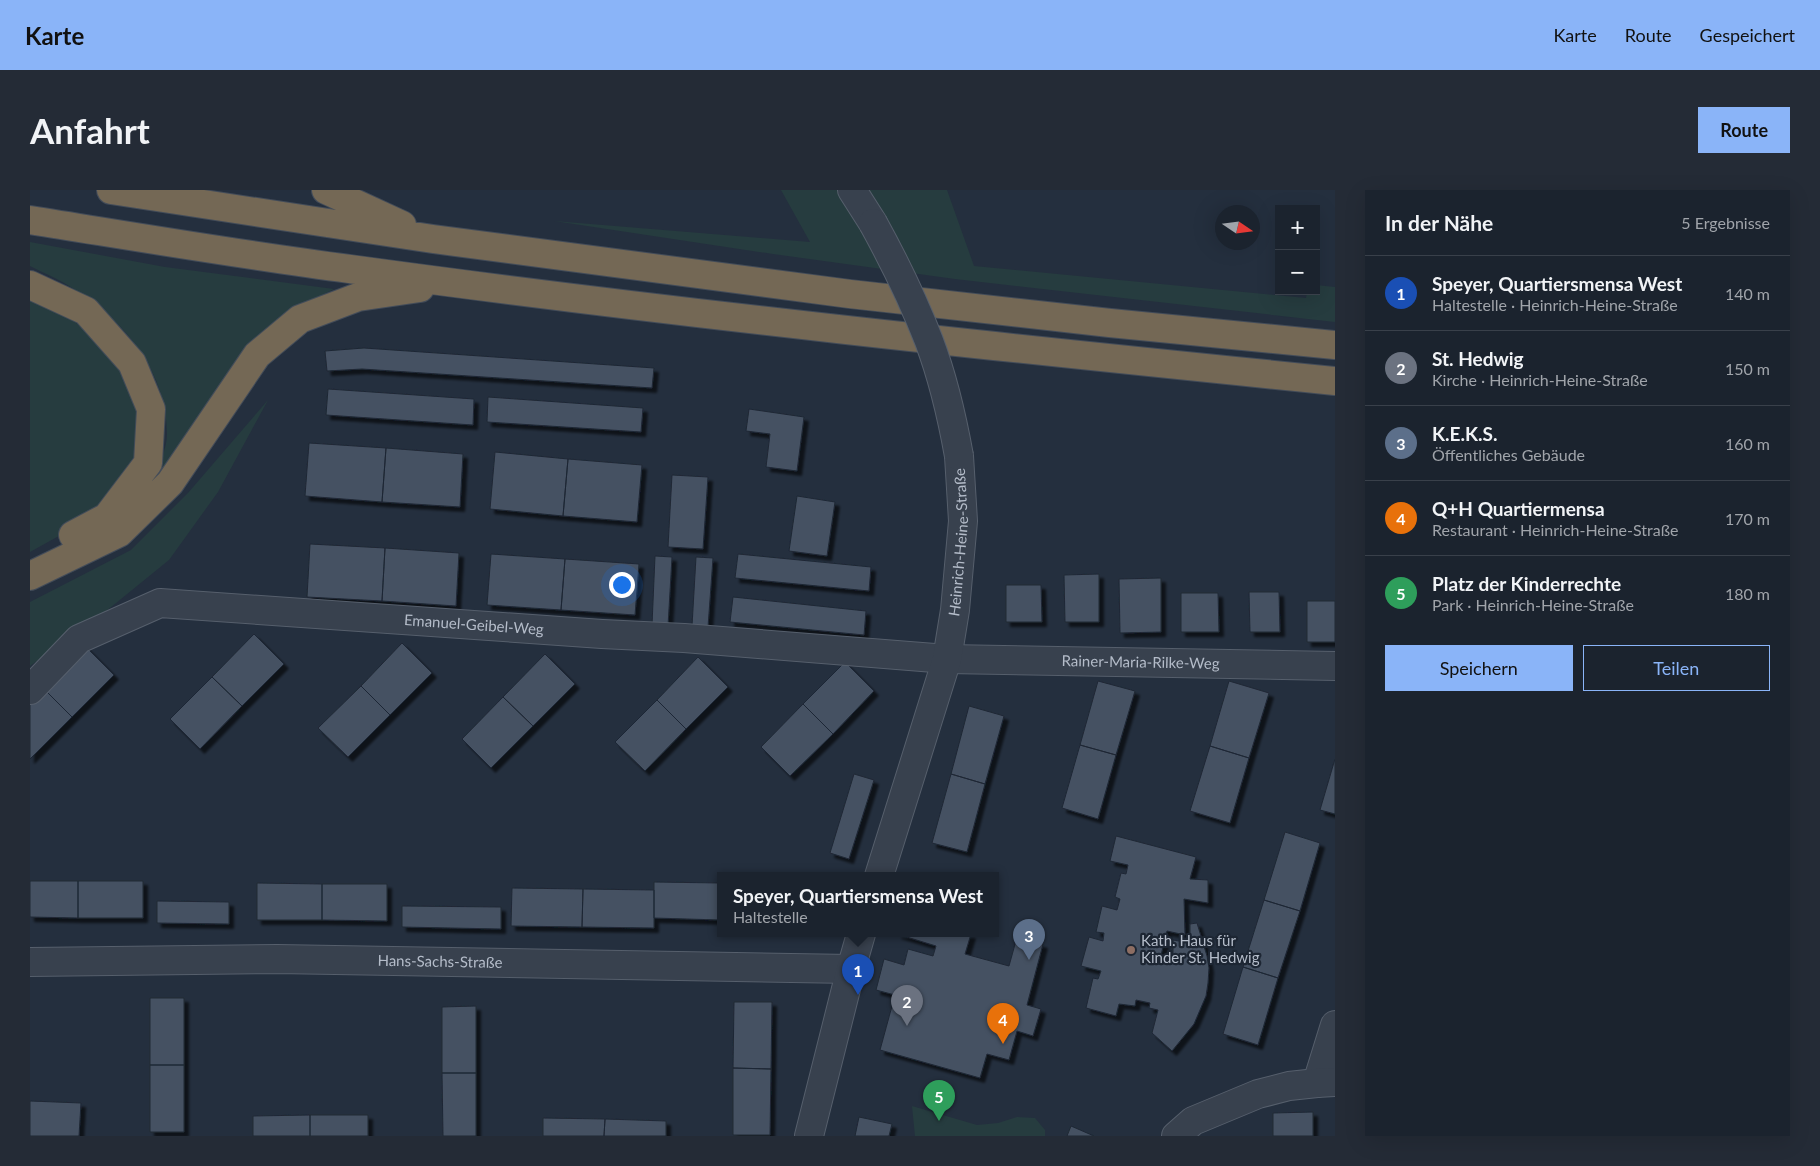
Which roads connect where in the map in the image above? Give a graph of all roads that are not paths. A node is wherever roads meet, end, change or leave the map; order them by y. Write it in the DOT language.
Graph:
graph roads {
  1 [pos="111,190"];
  2 [pos="326,190"];
  3 [pos="852,190"];
  4 [pos="30,220"];
  5 [pos="433,239"];
  6 [pos="456,283"];
  7 [pos="30,285"];
  8 [pos="1335,345"];
  9 [pos="1335,382"];
  10 [pos="30,558"];
  11 [pos="30,576"];
  12 [pos="947,659"];
  13 [pos="1335,666"];
  14 [pos="30,690"];
  15 [pos="880,872"];
  16 [pos="860,937"];
  17 [pos="30,962"];
  18 [pos="850,969"];
  19 [pos="1335,1025"];
  20 [pos="1326,1082"];
  21 [pos="809,1136"];
  22 [pos="1176,1136"];
  1 -- 5 [label="highway"];
  2 -- 5 [label="highway"];
  3 -- 12 [label="street, Heinrich-Heine-Straße, bridge"];
  4 -- 6 [label="highway"];
  5 -- 8 [label="highway"];
  6 -- 9 [label="highway"];
  6 -- 11 [label="highway"];
  7 -- 10 [label="highway"];
  12 -- 13 [label="street, Rainer-Maria-Rilke-Weg"];
  12 -- 14 [label="street, Emanuel-Geibel-Weg"];
  12 -- 15 [label="street, Heinrich-Heine-Straße"];
  16 -- 18 [label="street"];
  17 -- 18 [label="street, Hans-Sachs-Straße"];
  18 -- 21 [label="street"];
  19 -- 20 [label="street"];
  20 -- 22 [label="street"];
}
